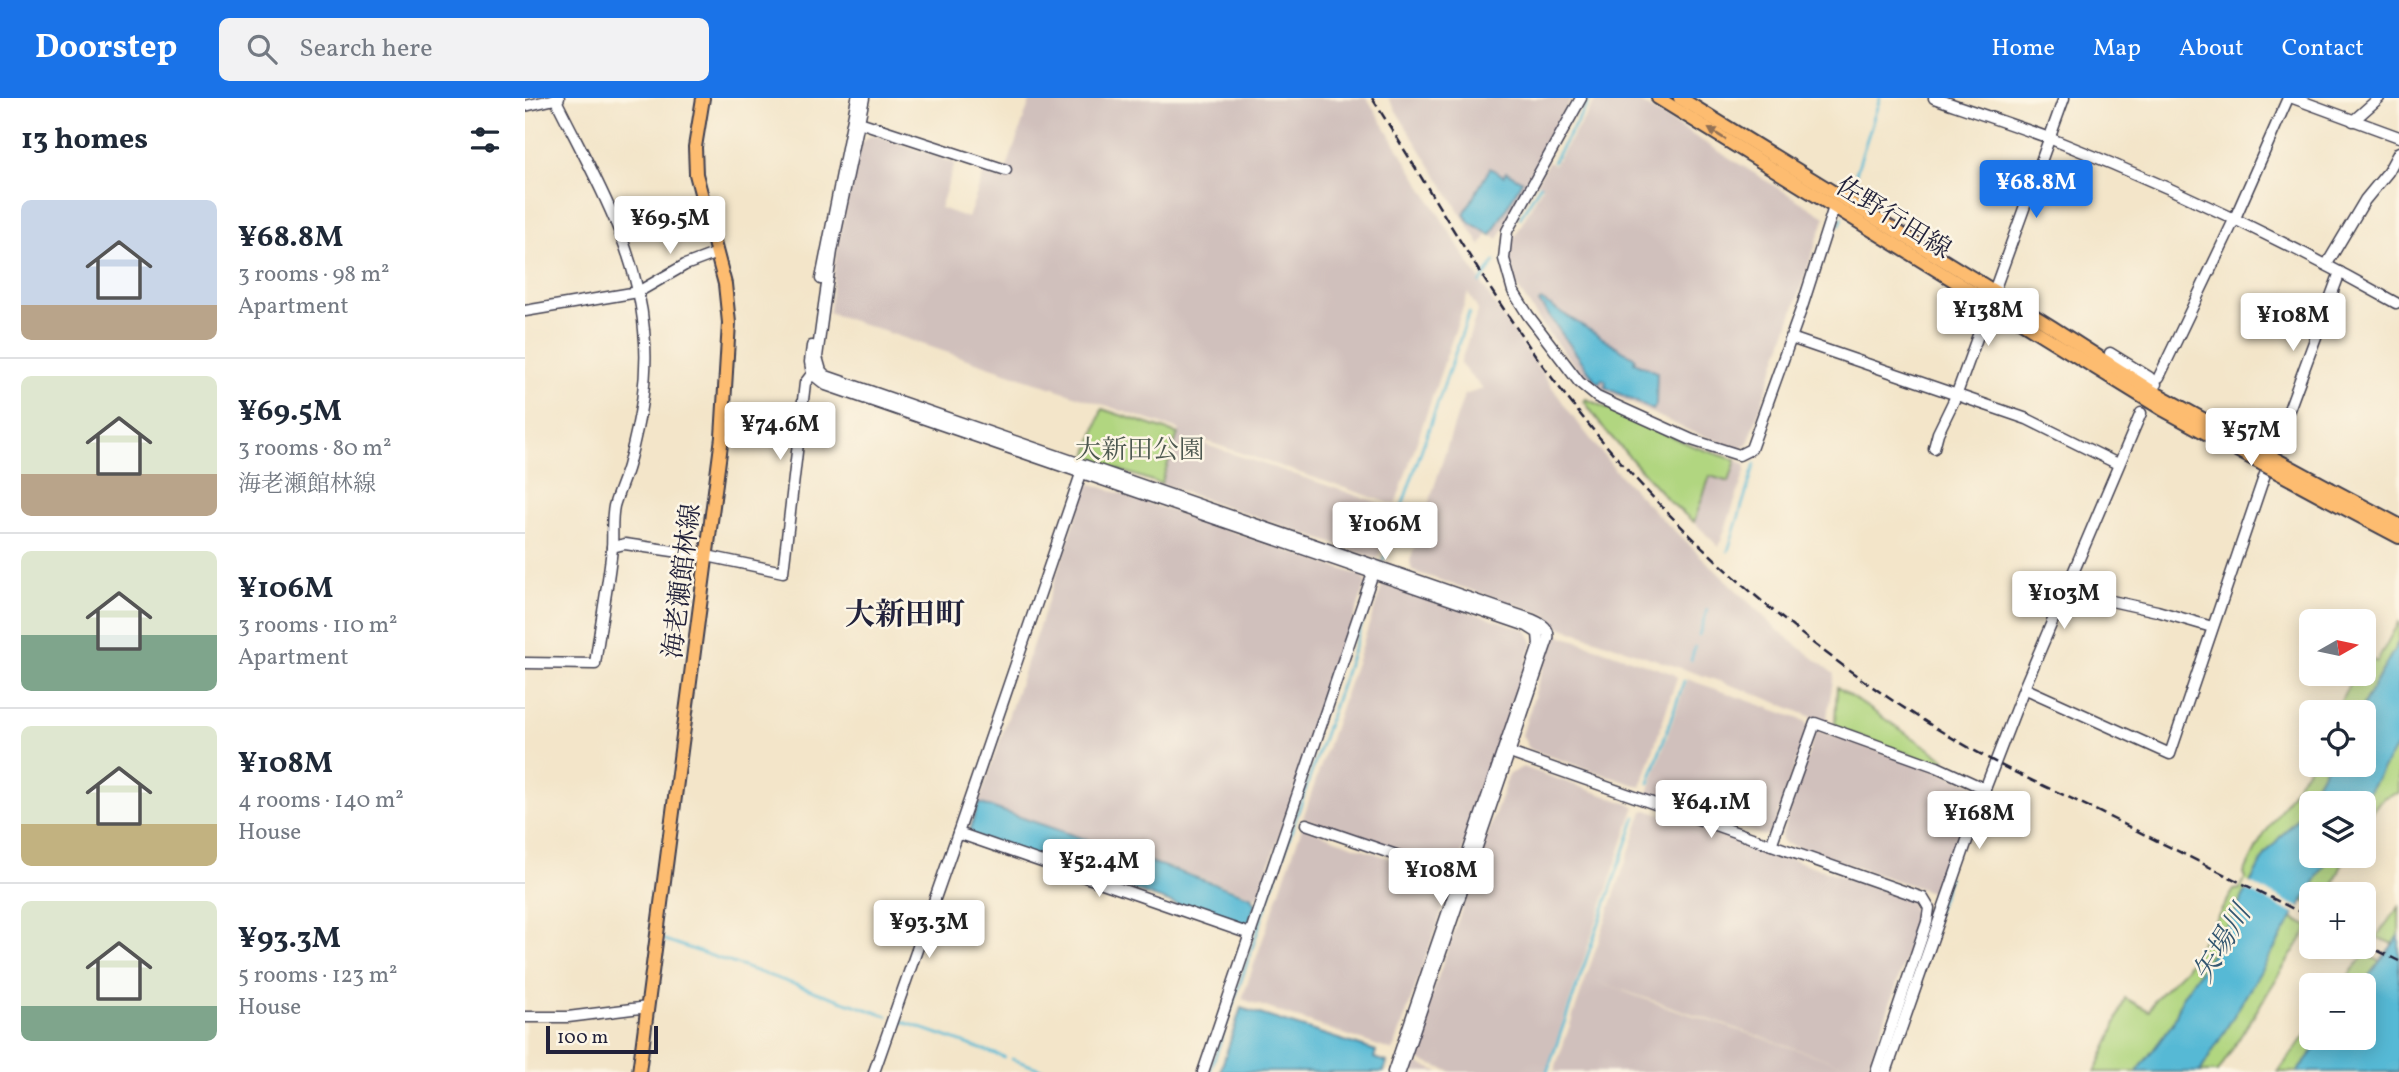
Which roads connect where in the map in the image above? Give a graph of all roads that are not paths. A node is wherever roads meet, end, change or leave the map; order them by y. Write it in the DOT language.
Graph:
graph roads {
  1 [pos="556,98"];
  2 [pos="703,98"];
  3 [pos="857,98"];
  4 [pos="864,98"];
  5 [pos="1581,98"];
  6 [pos="1658,98"];
  7 [pos="1680,98"];
  8 [pos="1934,98"];
  9 [pos="2064,98"];
  10 [pos="2288,98"];
  11 [pos="2293,98"];
  12 [pos="2379,98"];
  13 [pos="525,106"];
  14 [pos="855,120"];
  15 [pos="2353,121"];
  16 [pos="2399,137"];
  17 [pos="2049,138"];
  18 [pos="2399,152"];
  19 [pos="1006,170"];
  20 [pos="1834,207"];
  21 [pos="2235,218"];
  22 [pos="717,253"];
  23 [pos="2327,264"];
  24 [pos="2340,272"];
  25 [pos="638,292"];
  26 [pos="1991,298"];
  27 [pos="2396,303"];
  28 [pos="525,311"];
  29 [pos="1791,338"];
  30 [pos="2110,353"];
  31 [pos="813,374"];
  32 [pos="2154,382"];
  33 [pos="1957,396"];
  34 [pos="2141,413"];
  35 [pos="1934,448"];
  36 [pos="2266,460"];
  37 [pos="2118,464"];
  38 [pos="1082,470"];
  39 [pos="2349,504"];
  40 [pos="2399,525"];
  41 [pos="2399,537"];
  42 [pos="612,547"];
  43 [pos="707,556"];
  44 [pos="1374,570"];
  45 [pos="2066,591"];
  46 [pos="2212,627"];
  47 [pos="525,663"];
  48 [pos="2024,688"];
  49 [pos="1506,752"];
  50 [pos="1985,789"];
  51 [pos="1306,824"];
  52 [pos="958,833"];
  53 [pos="1771,845"];
  54 [pos="1463,878"];
  55 [pos="1927,902"];
  56 [pos="1944,902"];
  57 [pos="1250,934"];
  58 [pos="648,1007"];
  59 [pos="525,1017"];
  60 [pos="639,1072"];
  61 [pos="874,1072"];
  62 [pos="1203,1072"];
  63 [pos="1392,1072"];
  64 [pos="1399,1072"];
  65 [pos="1876,1072"];
  66 [pos="1886,1072"];
  1 -- 13 [label="street"];
  1 -- 25 [label="street"];
  2 -- 22 [label="main road, 海老瀬館林線"];
  3 -- 14 [label="street"];
  4 -- 14 [label="street"];
  5 -- 29 [label="street"];
  20 -- 6 [label="main road, 佐野行田線, one-way"];
  7 -- 26 [label="main road, 佐野行田線"];
  8 -- 17 [label="street"];
  9 -- 17 [label="street"];
  10 -- 21 [label="street"];
  11 -- 15 [label="street"];
  12 -- 15 [label="street"];
  14 -- 19 [label="street"];
  14 -- 31 [label="street"];
  14 -- 38 [label="street"];
  15 -- 16 [label="street"];
  17 -- 21 [label="street"];
  17 -- 26 [label="street"];
  18 -- 23 [label="street"];
  20 -- 26 [label="main road, 佐野行田線"];
  20 -- 29 [label="street"];
  21 -- 23 [label="street"];
  21 -- 32 [label="street"];
  22 -- 25 [label="street"];
  22 -- 43 [label="main road, 海老瀬館林線"];
  23 -- 24 [label="street"];
  24 -- 27 [label="street"];
  24 -- 46 [label="street"];
  25 -- 28 [label="street"];
  25 -- 42 [label="street"];
  26 -- 32 [label="main road, 佐野行田線"];
  26 -- 33 [label="street"];
  26 -- 36 [label="main road, 佐野行田線"];
  29 -- 33 [label="street"];
  30 -- 32 [label="street"];
  31 -- 38 [label="street"];
  31 -- 43 [label="street"];
  32 -- 36 [label="main road, 佐野行田線"];
  33 -- 35 [label="street"];
  33 -- 37 [label="street"];
  34 -- 37 [label="street"];
  36 -- 39 [label="main road, 佐野行田線, bridge"];
  37 -- 45 [label="street"];
  38 -- 44 [label="street"];
  38 -- 52 [label="street"];
  39 -- 40 [label="main road, 佐野行田線"];
  39 -- 41 [label="main road, 佐野行田線"];
  42 -- 43 [label="street"];
  42 -- 47 [label="street"];
  43 -- 58 [label="main road, 海老瀬館林線"];
  44 -- 49 [label="street"];
  44 -- 57 [label="street"];
  45 -- 46 [label="street"];
  45 -- 48 [label="street"];
  46 -- 48 [label="street"];
  48 -- 50 [label="street"];
  49 -- 53 [label="street"];
  49 -- 54 [label="street"];
  50 -- 53 [label="street"];
  50 -- 56 [label="street"];
  51 -- 54 [label="street"];
  52 -- 57 [label="street"];
  52 -- 61 [label="street"];
  53 -- 55 [label="street"];
  54 -- 63 [label="street"];
  54 -- 64 [label="street"];
  55 -- 56 [label="street"];
  55 -- 65 [label="street"];
  56 -- 66 [label="street"];
  57 -- 62 [label="street"];
  58 -- 59 [label="street"];
  58 -- 60 [label="main road, 海老瀬館林線"];
}
